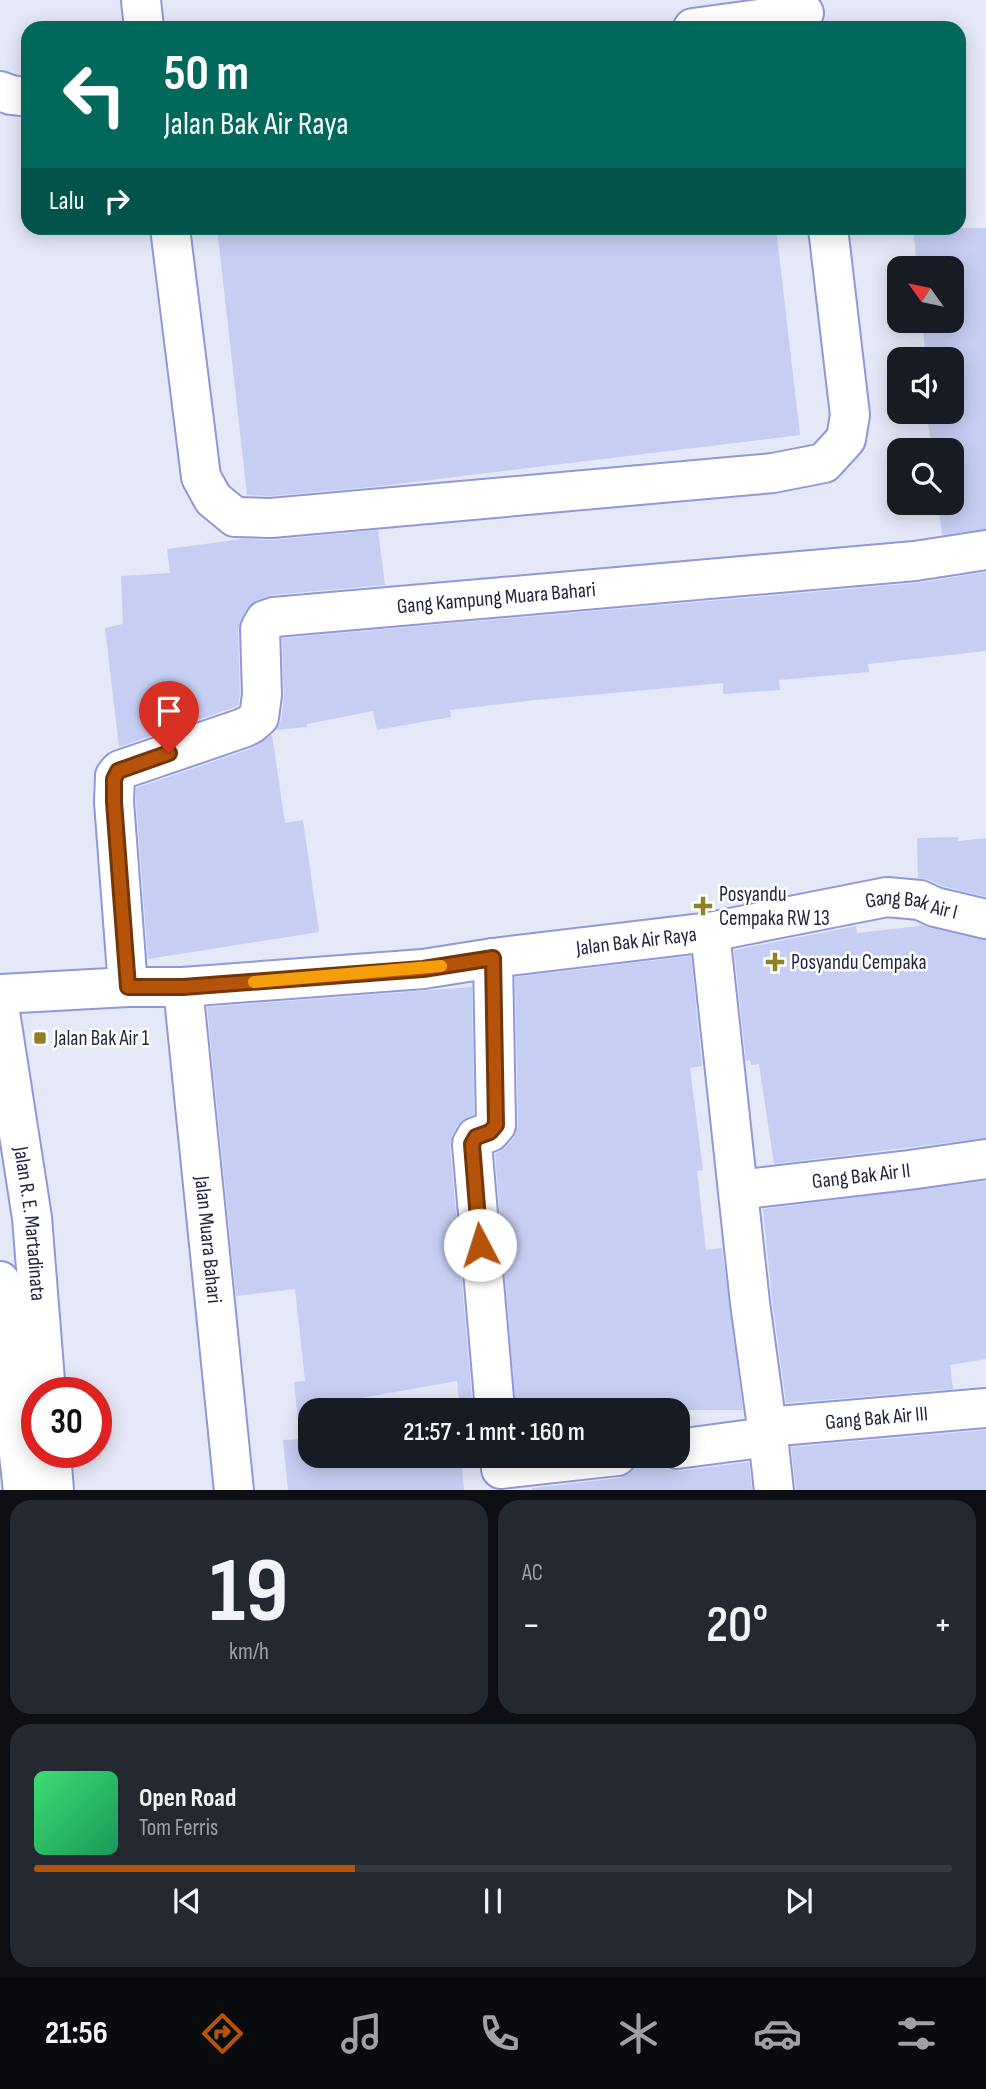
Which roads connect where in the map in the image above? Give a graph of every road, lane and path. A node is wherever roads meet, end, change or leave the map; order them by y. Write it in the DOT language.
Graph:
graph roads {
  1 [pos="141,0"];
  2 [pos="804,14"];
  3 [pos="144,21"];
  4 [pos="748,21"];
  5 [pos="0,91"];
  6 [pos="21,96"];
  7 [pos="171,235"];
  8 [pos="829,235"];
  9 [pos="986,550"];
  10 [pos="986,919"];
  11 [pos="710,932"];
  12 [pos="493,958"];
  13 [pos="128,987"];
  14 [pos="183,987"];
  15 [pos="0,994"];
  16 [pos="0,1012"];
  17 [pos="986,1160"];
  18 [pos="738,1189"];
  19 [pos="0,1281"];
  20 [pos="45,1377"];
  21 [pos="494,1398"];
  22 [pos="986,1408"];
  23 [pos="768,1432"];
  24 [pos="690,1447"];
  25 [pos="52,1468"];
  26 [pos="531,1468"];
  27 [pos="502,1472"];
  28 [pos="23,1490"];
  29 [pos="54,1490"];
  30 [pos="234,1490"];
  31 [pos="774,1490"];
  1 -- 3 [label="main road"];
  2 -- 4 [label="main road"];
  5 -- 6 [label="main road"];
  7 -- 8 [label="main road"];
  9 -- 13 [label="main road, Gang Kampung Muara Bahari"];
  10 -- 11 [label="main road, Gang Bak Air I"];
  11 -- 12 [label="main road, Jalan Bak Air Raya"];
  11 -- 18 [label="main road, Jalan Bak Air Raya"];
  12 -- 14 [label="main road, Jalan Bak Air Raya"];
  12 -- 21 [label="main road"];
  13 -- 14 [label="main road, Jalan Bak Air Raya"];
  13 -- 15 [label="main road, Jalan Bak Air Raya"];
  14 -- 30 [label="main road, Jalan Muara Bahari"];
  16 -- 20 [label="main road, Jalan R. E. Martadinata"];
  17 -- 18 [label="main road, Gang Bak Air II"];
  18 -- 23 [label="main road, Jalan Bak Air Raya"];
  19 -- 28 [label="main road, Jalan R. E. Martadinata"];
  22 -- 23 [label="main road, Gang Bak Air III"];
  23 -- 24 [label="main road, Gang Bak Air III"];
  23 -- 31 [label="main road, Jalan Bak Air Raya"];
  25 -- 29 [label="main road"];
  26 -- 27 [label="main road"];
}
